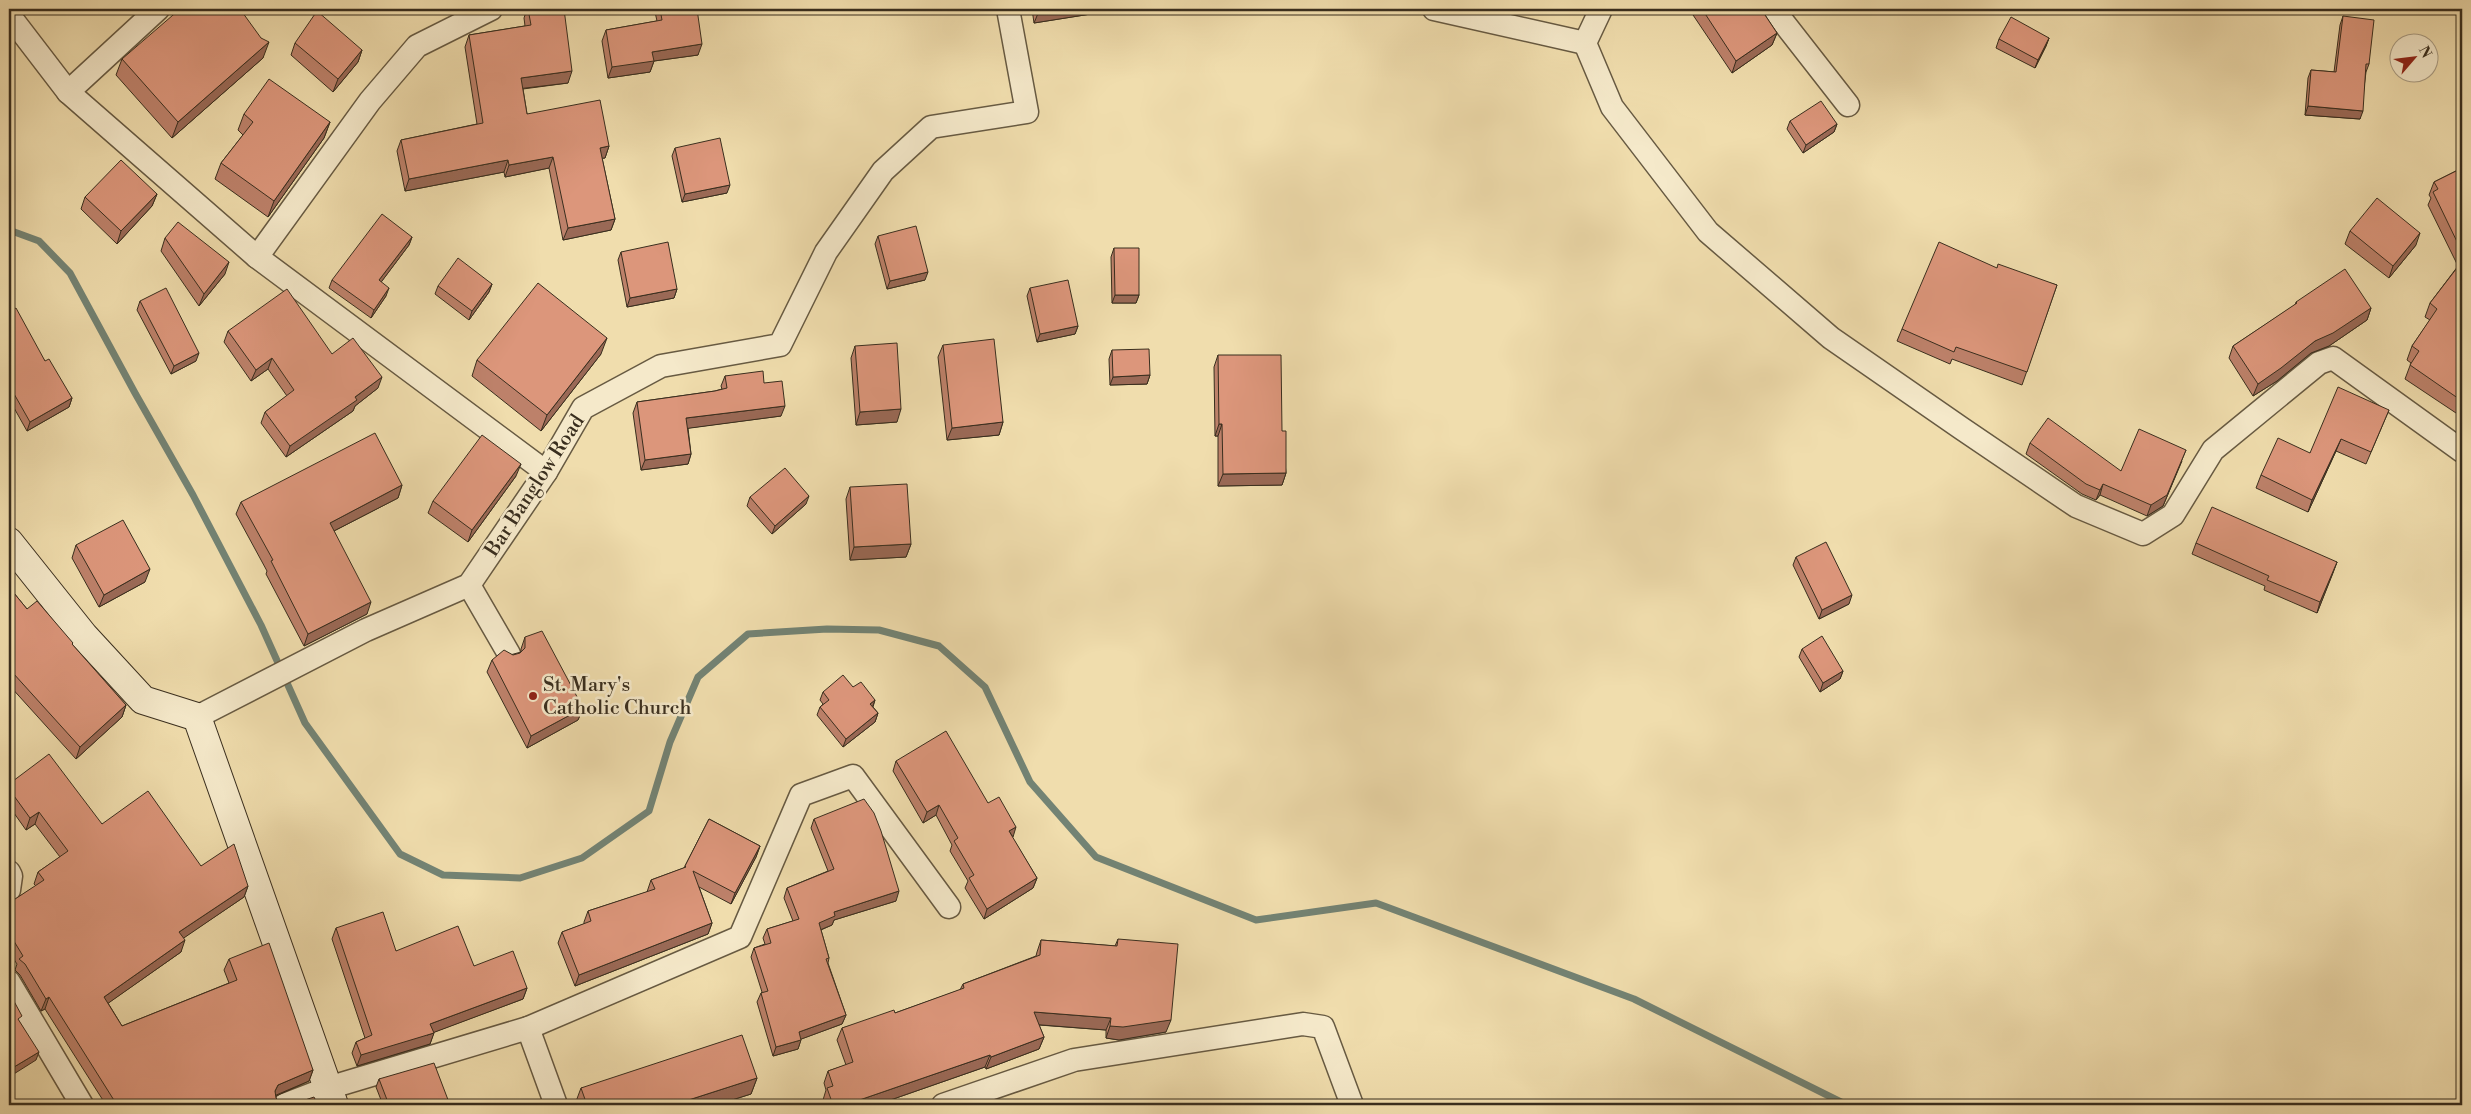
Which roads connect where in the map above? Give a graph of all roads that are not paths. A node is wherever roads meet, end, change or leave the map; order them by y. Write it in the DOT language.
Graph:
graph roads {
  1 [pos="158,9"];
  2 [pos="492,9"];
  3 [pos="1008,9"];
  4 [pos="1434,9"];
  5 [pos="1600,9"];
  6 [pos="1773,9"];
  7 [pos="9,16"];
  8 [pos="1585,43"];
  9 [pos="68,92"];
  10 [pos="1848,105"];
  11 [pos="257,257"];
  12 [pos="2462,451"];
  13 [pos="546,472"];
  14 [pos="9,542"];
  15 [pos="469,585"];
  16 [pos="509,654"];
  17 [pos="197,717"];
  18 [pos="9,872"];
  19 [pos="9,890"];
  20 [pos="949,907"];
  21 [pos="9,982"];
  22 [pos="528,1028"];
  23 [pos="331,1096"];
  24 [pos="82,1105"];
  25 [pos="284,1105"];
  26 [pos="556,1105"];
  27 [pos="943,1105"];
  28 [pos="1352,1105"];
  1 -- 9 [label="street"];
  2 -- 11 [label="street"];
  3 -- 13 [label="street, Bar Banglow Road"];
  4 -- 8 [label="street"];
  5 -- 8 [label="street"];
  6 -- 10 [label="street"];
  7 -- 9 [label="street"];
  8 -- 12 [label="street"];
  9 -- 11 [label="street"];
  11 -- 13 [label="street"];
  13 -- 15 [label="street, Bar Banglow Road"];
  14 -- 17 [label="street"];
  15 -- 16 [label="street"];
  15 -- 17 [label="street"];
  17 -- 23 [label="street"];
  18 -- 19 [label="street"];
  20 -- 22 [label="street"];
  21 -- 24 [label="street"];
  22 -- 23 [label="street"];
  22 -- 26 [label="street"];
  23 -- 25 [label="street"];
  27 -- 28 [label="street"];
}
